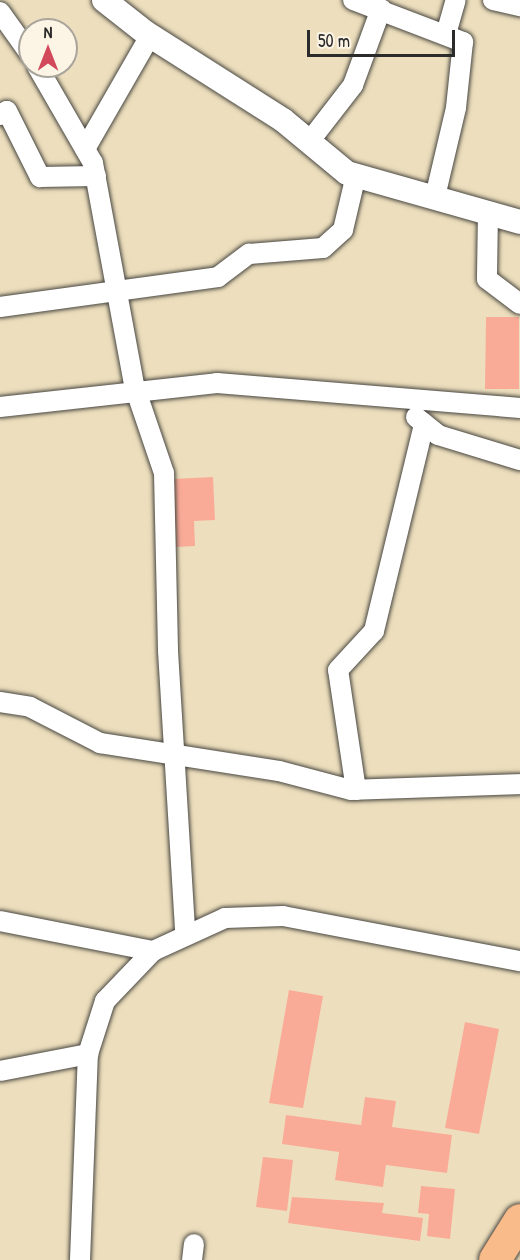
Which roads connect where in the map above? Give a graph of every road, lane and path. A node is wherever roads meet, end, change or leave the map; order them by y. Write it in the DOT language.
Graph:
graph roads {
  1 [pos="104,0"];
  2 [pos="353,0"];
  3 [pos="456,0"];
  4 [pos="493,0"];
  5 [pos="520,6"];
  6 [pos="381,9"];
  7 [pos="2,18"];
  8 [pos="446,34"];
  9 [pos="150,36"];
  10 [pos="18,39"];
  11 [pos="44,78"];
  12 [pos="0,115"];
  13 [pos="309,142"];
  14 [pos="85,149"];
  15 [pos="356,175"];
  16 [pos="96,176"];
  17 [pos="435,197"];
  18 [pos="488,212"];
  19 [pos="520,222"];
  20 [pos="116,288"];
  21 [pos="520,304"];
  22 [pos="0,307"];
  23 [pos="137,395"];
  24 [pos="393,399"];
  25 [pos="0,407"];
  26 [pos="520,408"];
  27 [pos="424,424"];
  28 [pos="520,460"];
  29 [pos="0,702"];
  30 [pos="174,756"];
  31 [pos="520,784"];
  32 [pos="356,790"];
  33 [pos="0,921"];
  34 [pos="185,932"];
  35 [pos="153,951"];
  36 [pos="520,961"];
  37 [pos="88,1054"];
  38 [pos="0,1071"];
  39 [pos="520,1221"];
  40 [pos="80,1260"];
  41 [pos="495,1260"];
  1 -- 9 [label="street"];
  2 -- 6 [label="street"];
  3 -- 8 [label="street"];
  4 -- 5 [label="street"];
  6 -- 8 [label="street"];
  6 -- 13 [label="street"];
  7 -- 10 [label="street"];
  8 -- 17 [label="street"];
  9 -- 13 [label="street"];
  9 -- 14 [label="street"];
  11 -- 14 [label="street"];
  12 -- 16 [label="street"];
  13 -- 15 [label="street"];
  14 -- 16 [label="street"];
  15 -- 17 [label="street"];
  15 -- 20 [label="street"];
  16 -- 20 [label="street"];
  17 -- 18 [label="street"];
  18 -- 19 [label="street"];
  18 -- 21 [label="street"];
  20 -- 22 [label="street"];
  20 -- 23 [label="street"];
  23 -- 24 [label="street"];
  23 -- 25 [label="street"];
  23 -- 30 [label="street"];
  24 -- 26 [label="street"];
  24 -- 27 [label="street"];
  27 -- 28 [label="street"];
  27 -- 32 [label="street"];
  29 -- 30 [label="street"];
  30 -- 32 [label="street"];
  30 -- 34 [label="street"];
  31 -- 32 [label="street"];
  33 -- 35 [label="street"];
  34 -- 35 [label="street"];
  34 -- 36 [label="street"];
  35 -- 37 [label="street"];
  37 -- 38 [label="street"];
  37 -- 40 [label="street"];
  39 -- 41 [label="main road"];
}
